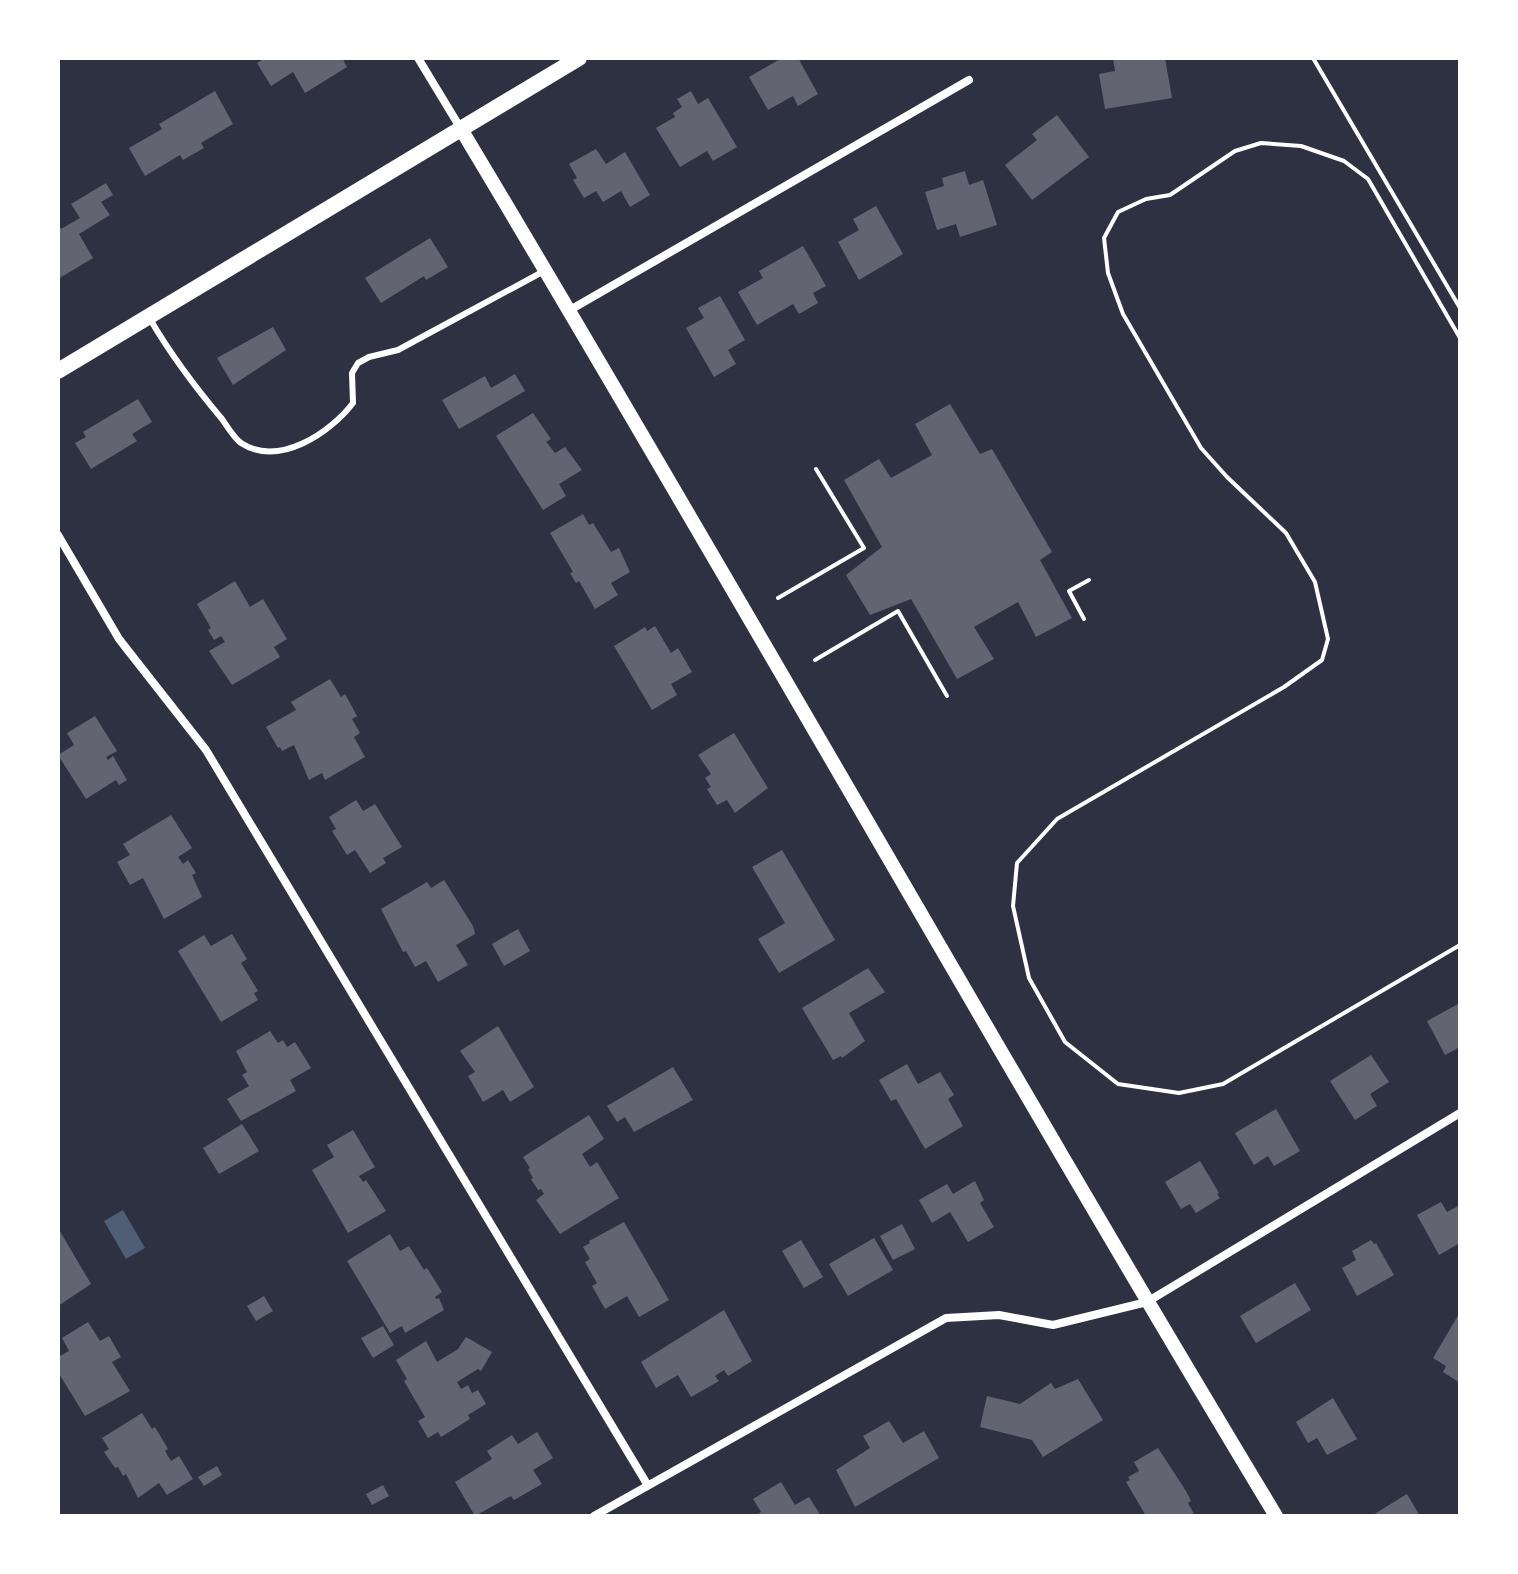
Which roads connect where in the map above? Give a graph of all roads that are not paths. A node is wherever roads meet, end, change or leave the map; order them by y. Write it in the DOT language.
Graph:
graph roads {
  1 [pos="418,58"];
  2 [pos="579,58"];
  3 [pos="969,80"];
  4 [pos="461,129"];
  5 [pos="546,270"];
  6 [pos="570,310"];
  7 [pos="148,316"];
  8 [pos="58,371"];
  9 [pos="58,535"];
  10 [pos="1460,1113"];
  11 [pos="1147,1302"];
  12 [pos="647,1484"];
  13 [pos="594,1516"];
  14 [pos="1276,1516"];
  1 -- 4 [label="street"];
  2 -- 4 [label="main road"];
  3 -- 6 [label="street"];
  4 -- 5 [label="street"];
  4 -- 7 [label="main road"];
  5 -- 6 [label="street"];
  5 -- 7 [label="lane"];
  6 -- 11 [label="street"];
  7 -- 8 [label="main road"];
  9 -- 12 [label="street"];
  10 -- 11 [label="street"];
  11 -- 12 [label="street"];
  11 -- 14 [label="street"];
  12 -- 13 [label="street"];
}
